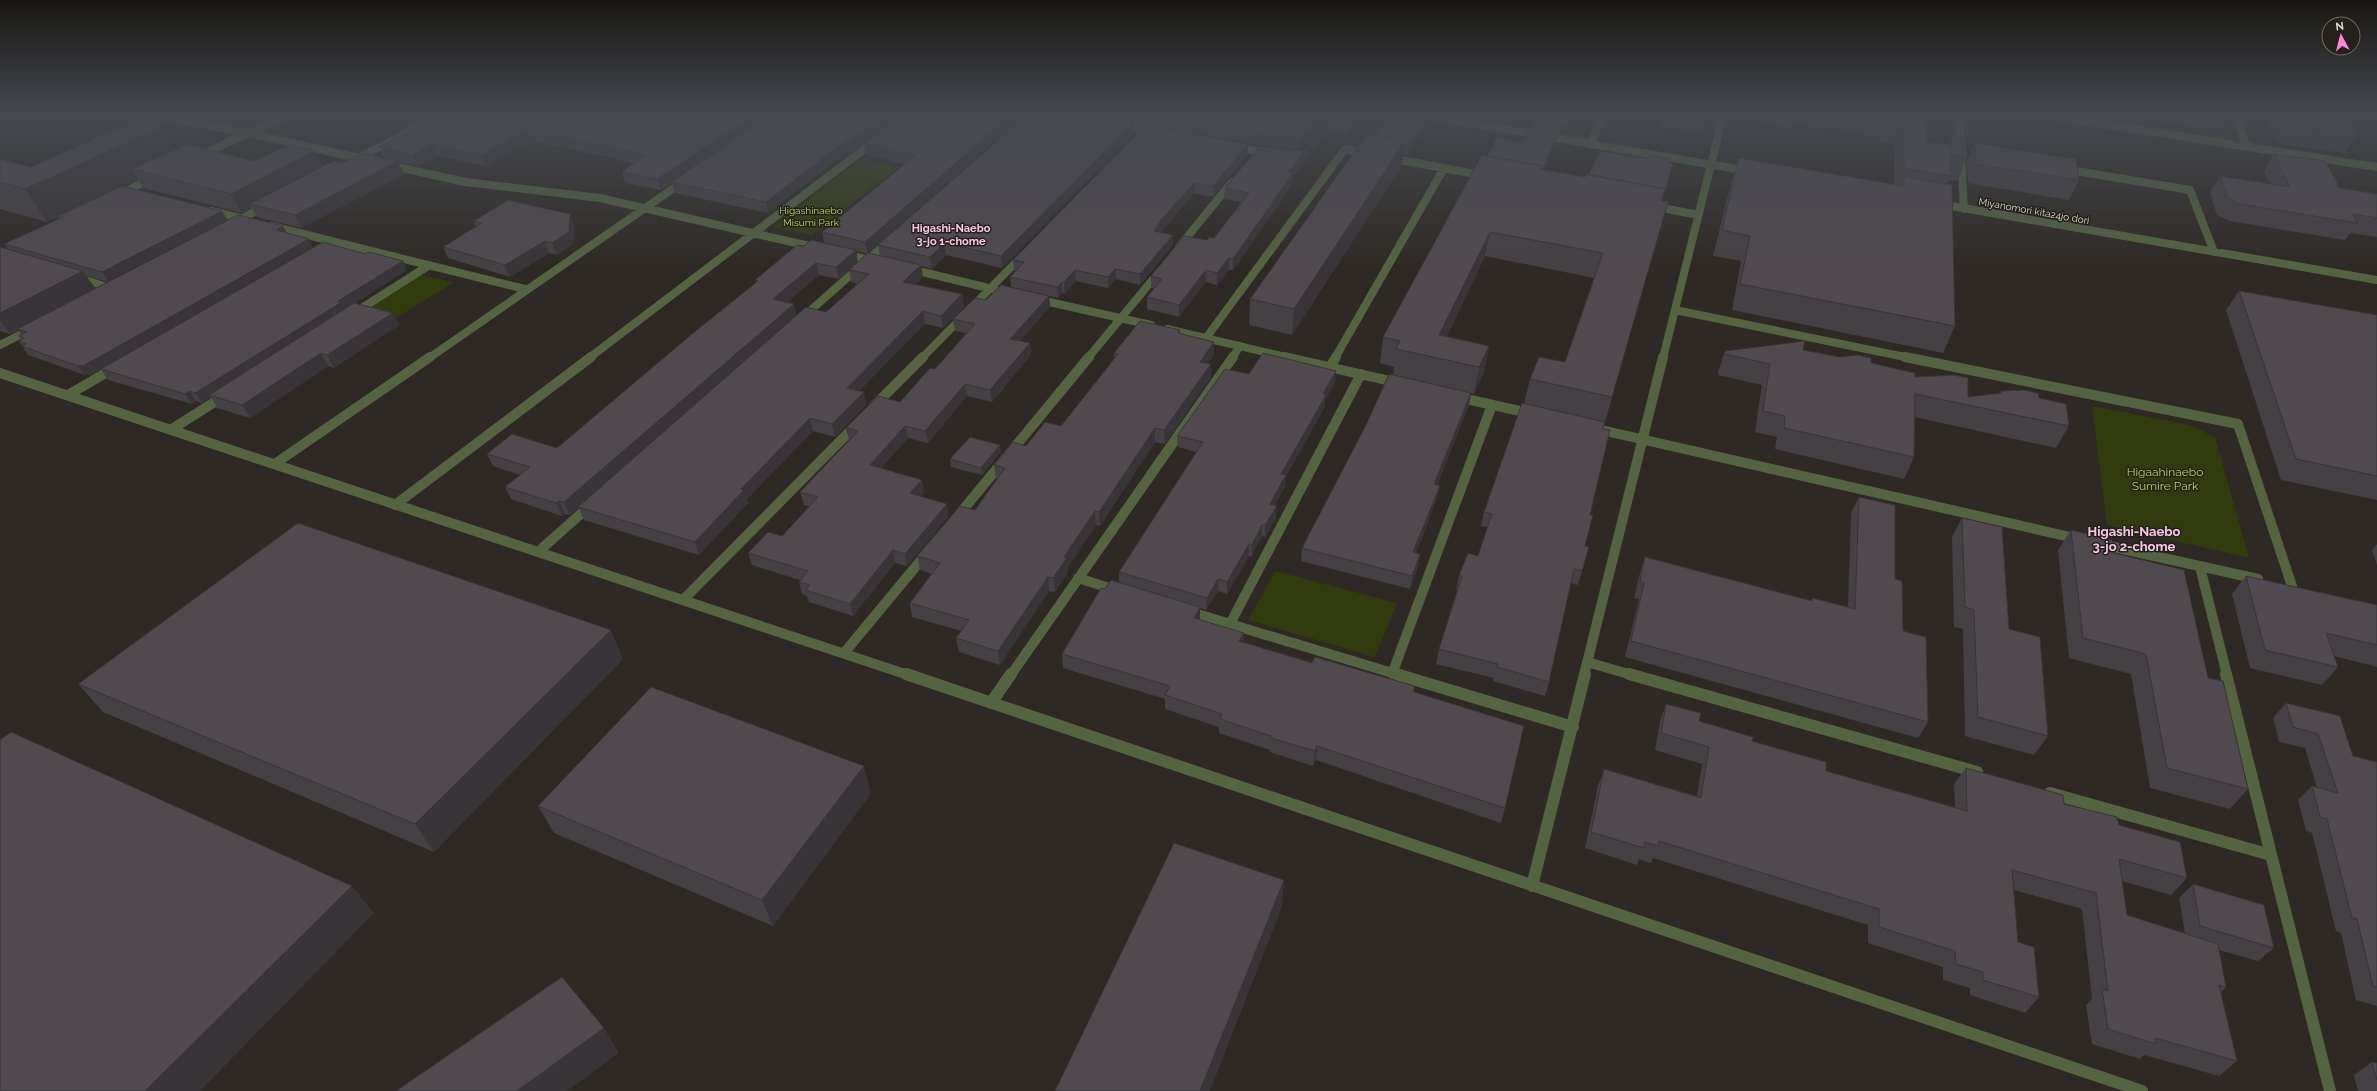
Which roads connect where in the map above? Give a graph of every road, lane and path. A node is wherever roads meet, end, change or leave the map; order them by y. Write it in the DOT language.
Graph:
graph roads {
  1 [pos="398,167"];
  2 [pos="840,167"];
  3 [pos="1332,167"];
  4 [pos="1438,167"];
  5 [pos="1710,167"];
  6 [pos="1721,167"];
  7 [pos="1963,167"];
  8 [pos="1444,168"];
  9 [pos="2057,168"];
  10 [pos="1761,174"];
  11 [pos="156,176"];
  12 [pos="1237,176"];
  13 [pos="689,177"];
  14 [pos="1498,178"];
  15 [pos="128,190"];
  16 [pos="143,194"];
  17 [pos="114,197"];
  18 [pos="1933,203"];
  19 [pos="270,204"];
  20 [pos="1646,205"];
  21 [pos="646,208"];
  22 [pos="204,209"];
  23 [pos="1964,209"];
  24 [pos="1698,215"];
  25 [pos="242,219"];
  26 [pos="228,226"];
  27 [pos="754,233"];
  28 [pos="897,234"];
  29 [pos="334,242"];
  30 [pos="1029,248"];
  31 [pos="320,250"];
  32 [pos="2214,252"];
  33 [pos="868,259"];
  34 [pos="884,263"];
  35 [pos="428,266"];
  36 [pos="899,267"];
  37 [pos="74,277"];
  38 [pos="2377,280"];
  39 [pos="990,288"];
  40 [pos="525,289"];
  41 [pos="97,295"];
  42 [pos="1675,310"];
  43 [pos="347,317"];
  44 [pos="1121,318"];
  45 [pos="796,323"];
  46 [pos="41,324"];
  47 [pos="1206,338"];
  48 [pos="0,345"];
  49 [pos="1240,346"];
  50 [pos="122,364"];
  51 [pos="1330,367"];
  52 [pos="0,373"];
  53 [pos="1361,374"];
  54 [pos="1407,385"];
  55 [pos="232,390"];
  56 [pos="1446,394"];
  57 [pos="68,395"];
  58 [pos="1492,405"];
  59 [pos="1545,417"];
  60 [pos="1590,427"];
  61 [pos="172,429"];
  62 [pos="1643,440"];
  63 [pos="276,463"];
  64 [pos="599,498"];
  65 [pos="395,505"];
  66 [pos="950,525"];
  67 [pos="935,544"];
  68 [pos="539,551"];
  69 [pos="2200,567"];
  70 [pos="1078,578"];
  71 [pos="2269,582"];
  72 [pos="2292,586"];
  73 [pos="1131,594"];
  74 [pos="684,598"];
  75 [pos="1177,608"];
  76 [pos="1230,624"];
  77 [pos="844,653"];
  78 [pos="1587,662"];
  79 [pos="1392,674"];
  80 [pos="992,703"];
  81 [pos="1573,727"];
  82 [pos="1987,775"];
  83 [pos="2041,790"];
  84 [pos="2271,856"];
  85 [pos="1532,886"];
  86 [pos="2142,1091"];
  87 [pos="2330,1091"];
  1 -- 21 [label="street"];
  2 -- 27 [label="street"];
  3 -- 47 [label="street"];
  4 -- 8 [label="street"];
  5 -- 24 [label="street"];
  6 -- 10 [label="street"];
  7 -- 23 [label="street"];
  8 -- 14 [label="street"];
  8 -- 51 [label="street"];
  9 -- 32 [label="street"];
  11 -- 15 [label="street"];
  12 -- 44 [label="street"];
  13 -- 21 [label="street"];
  15 -- 16 [label="street"];
  15 -- 17 [label="street"];
  18 -- 23 [label="street, Miyanomori kita24jo dori"];
  19 -- 25 [label="street"];
  20 -- 24 [label="street"];
  21 -- 27 [label="street"];
  21 -- 40 [label="street"];
  22 -- 25 [label="street"];
  23 -- 32 [label="street, Miyanomori kita24jo dori"];
  24 -- 42 [label="street"];
  25 -- 26 [label="street"];
  25 -- 29 [label="street"];
  27 -- 33 [label="street"];
  27 -- 65 [label="street"];
  28 -- 33 [label="street"];
  29 -- 31 [label="street"];
  29 -- 35 [label="street"];
  30 -- 39 [label="street"];
  32 -- 38 [label="street, Miyanomori kita24jo dori"];
  33 -- 34 [label="street"];
  33 -- 45 [label="street"];
  35 -- 40 [label="street"];
  35 -- 43 [label="street"];
  36 -- 39 [label="street"];
  37 -- 41 [label="street"];
  39 -- 44 [label="street"];
  39 -- 74 [label="street"];
  40 -- 63 [label="street"];
  42 -- 62 [label="street"];
  42 -- 72 [label="street"];
  44 -- 47 [label="street"];
  44 -- 66 [label="street"];
  46 -- 48 [label="street"];
  47 -- 49 [label="street"];
  49 -- 51 [label="street"];
  49 -- 70 [label="street"];
  50 -- 57 [label="street"];
  51 -- 53 [label="street"];
  52 -- 57 [label="street"];
  53 -- 54 [label="street"];
  53 -- 76 [label="street"];
  55 -- 61 [label="street"];
  56 -- 58 [label="street"];
  57 -- 61 [label="street"];
  58 -- 59 [label="street"];
  58 -- 79 [label="street"];
  60 -- 62 [label="street"];
  61 -- 63 [label="street"];
  62 -- 69 [label="street"];
  62 -- 78 [label="street"];
  63 -- 65 [label="street"];
  64 -- 68 [label="street"];
  65 -- 68 [label="street"];
  67 -- 77 [label="street"];
  68 -- 74 [label="street"];
  69 -- 71 [label="street"];
  69 -- 84 [label="street"];
  70 -- 73 [label="street"];
  70 -- 80 [label="street"];
  74 -- 77 [label="street"];
  75 -- 76 [label="street"];
  76 -- 79 [label="street"];
  77 -- 80 [label="street"];
  78 -- 81 [label="street"];
  78 -- 82 [label="street"];
  79 -- 81 [label="street"];
  80 -- 85 [label="street"];
  81 -- 85 [label="street"];
  83 -- 84 [label="street"];
  84 -- 87 [label="street"];
  85 -- 86 [label="street"];
}
